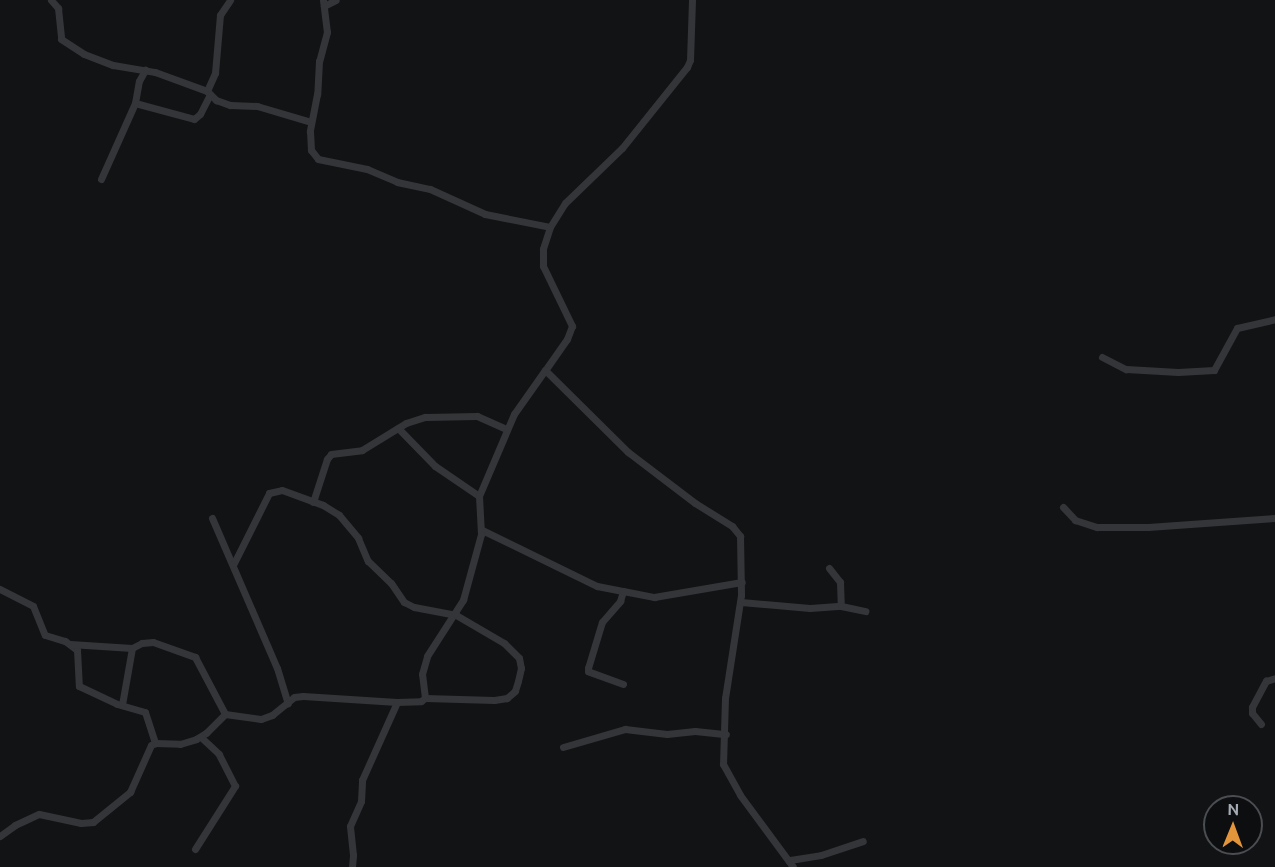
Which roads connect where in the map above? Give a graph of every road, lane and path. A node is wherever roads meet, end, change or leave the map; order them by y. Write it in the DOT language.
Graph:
graph roads {
  1 [pos="51,0"];
  2 [pos="230,0"];
  3 [pos="336,0"];
  4 [pos="692,0"];
  5 [pos="323,3"];
  6 [pos="145,70"];
  7 [pos="208,93"];
  8 [pos="135,104"];
  9 [pos="311,122"];
  10 [pos="101,179"];
  11 [pos="550,227"];
  12 [pos="1275,319"];
  13 [pos="1102,357"];
  14 [pos="545,370"];
  15 [pos="398,428"];
  16 [pos="507,429"];
  17 [pos="479,496"];
  18 [pos="313,502"];
  19 [pos="1063,507"];
  20 [pos="212,518"];
  21 [pos="1275,518"];
  22 [pos="482,530"];
  23 [pos="233,565"];
  24 [pos="829,568"];
  25 [pos="742,582"];
  26 [pos="1,591"];
  27 [pos="623,591"];
  28 [pos="741,602"];
  29 [pos="841,606"];
  30 [pos="865,611"];
  31 [pos="456,615"];
  32 [pos="70,644"];
  33 [pos="132,648"];
  34 [pos="1275,678"];
  35 [pos="622,684"];
  36 [pos="425,698"];
  37 [pos="397,702"];
  38 [pos="288,703"];
  39 [pos="122,705"];
  40 [pos="225,714"];
  41 [pos="1261,724"];
  42 [pos="726,734"];
  43 [pos="201,736"];
  44 [pos="155,743"];
  45 [pos="563,747"];
  46 [pos="0,836"];
  47 [pos="863,841"];
  48 [pos="195,849"];
  49 [pos="791,864"];
  50 [pos="352,867"];
  1 -- 6 [label="street"];
  2 -- 7 [label="street"];
  3 -- 5 [label="street"];
  4 -- 11 [label="street"];
  5 -- 9 [label="street"];
  6 -- 7 [label="street"];
  6 -- 8 [label="street"];
  7 -- 8 [label="street"];
  7 -- 9 [label="street"];
  8 -- 10 [label="street"];
  9 -- 11 [label="street"];
  11 -- 14 [label="street"];
  12 -- 13 [label="street"];
  14 -- 16 [label="street"];
  14 -- 25 [label="street"];
  15 -- 16 [label="street"];
  15 -- 17 [label="street"];
  15 -- 18 [label="street"];
  16 -- 17 [label="street"];
  17 -- 22 [label="street"];
  18 -- 23 [label="street"];
  18 -- 31 [label="street"];
  19 -- 21 [label="street"];
  20 -- 23 [label="street"];
  22 -- 27 [label="street"];
  22 -- 31 [label="street"];
  23 -- 38 [label="street"];
  24 -- 29 [label="street"];
  25 -- 27 [label="street"];
  25 -- 28 [label="street"];
  26 -- 32 [label="street"];
  27 -- 35 [label="street"];
  28 -- 29 [label="street"];
  28 -- 42 [label="street"];
  29 -- 30 [label="street"];
  31 -- 36 [label="street"];
  31 -- 36 [label="street"];
  32 -- 33 [label="street"];
  32 -- 39 [label="street"];
  33 -- 39 [label="street"];
  33 -- 40 [label="street"];
  34 -- 41 [label="street"];
  36 -- 37 [label="street"];
  37 -- 38 [label="street"];
  37 -- 50 [label="street"];
  38 -- 40 [label="street"];
  39 -- 44 [label="street"];
  40 -- 43 [label="street"];
  42 -- 45 [label="street"];
  42 -- 49 [label="street"];
  43 -- 44 [label="street"];
  43 -- 48 [label="street"];
  44 -- 46 [label="street"];
  47 -- 49 [label="street"];
}
